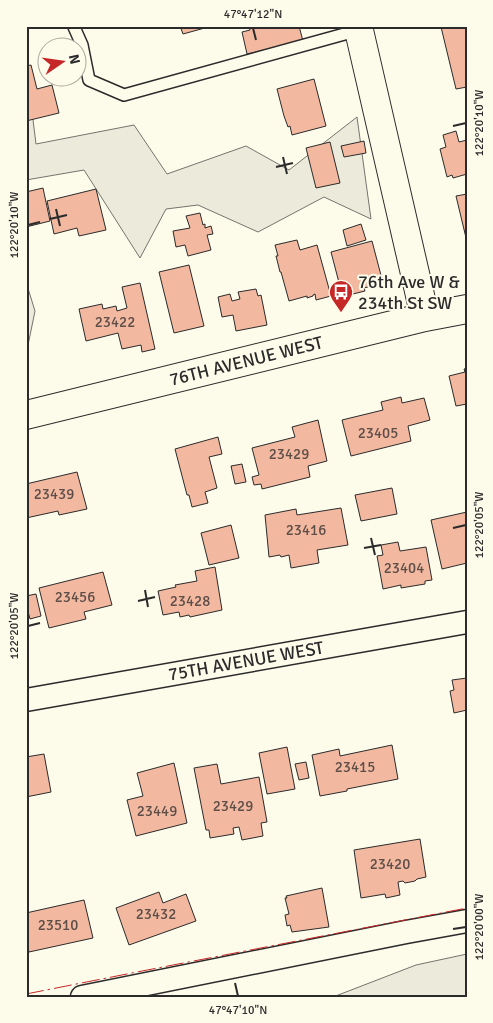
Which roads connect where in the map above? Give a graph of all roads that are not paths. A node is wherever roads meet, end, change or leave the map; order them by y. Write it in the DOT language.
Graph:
graph roads {
  1 [pos="74,27"];
  2 [pos="358,28"];
  3 [pos="467,309"];
  4 [pos="425,317"];
  5 [pos="26,415"];
  6 [pos="467,622"];
  7 [pos="26,700"];
  8 [pos="467,921"];
  9 [pos="82,997"];
  1 -- 2 [label="lane"];
  2 -- 4 [label="street"];
  3 -- 4 [label="street, 76TH AVENUE WEST"];
  4 -- 5 [label="street, 76TH AVENUE WEST"];
  6 -- 7 [label="street, 75TH AVENUE WEST"];
  8 -- 9 [label="street"];
}
